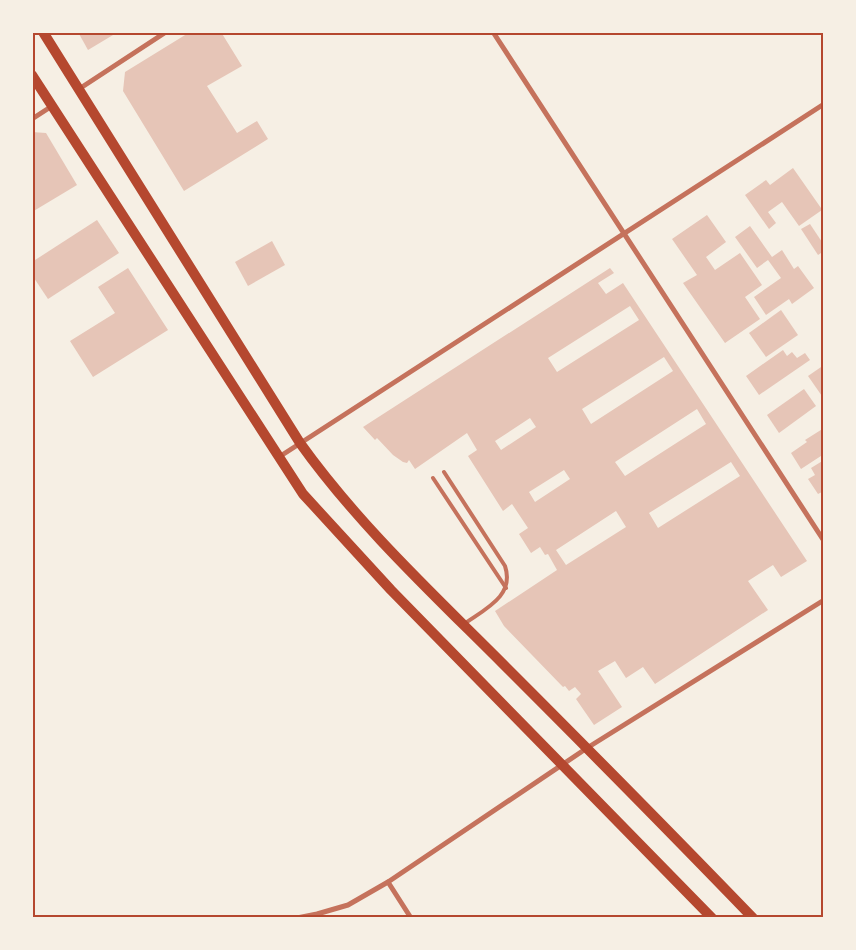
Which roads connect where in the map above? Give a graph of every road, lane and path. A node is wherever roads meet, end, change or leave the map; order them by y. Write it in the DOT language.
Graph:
graph roads {
  1 [pos="43,32"];
  2 [pos="166,32"];
  3 [pos="493,32"];
  4 [pos="32,74"];
  5 [pos="79,90"];
  6 [pos="824,104"];
  7 [pos="52,105"];
  8 [pos="32,119"];
  9 [pos="624,232"];
  10 [pos="300,443"];
  11 [pos="278,458"];
  12 [pos="444,472"];
  13 [pos="433,478"];
  14 [pos="824,541"];
  15 [pos="506,588"];
  16 [pos="824,600"];
  17 [pos="463,624"];
  18 [pos="587,748"];
  19 [pos="563,765"];
  20 [pos="388,882"];
  21 [pos="297,918"];
  22 [pos="411,918"];
  23 [pos="712,918"];
  24 [pos="753,918"];
  1 -- 5 [label="main road"];
  2 -- 5 [label="street"];
  3 -- 9 [label="street"];
  4 -- 7 [label="main road"];
  5 -- 10 [label="main road"];
  6 -- 9 [label="street"];
  7 -- 8 [label="street"];
  7 -- 11 [label="main road"];
  9 -- 10 [label="street"];
  9 -- 14 [label="street"];
  10 -- 11 [label="street"];
  10 -- 17 [label="main road"];
  11 -- 19 [label="main road"];
  12 -- 15 [label="lane"];
  13 -- 15 [label="lane"];
  15 -- 17 [label="lane"];
  16 -- 18 [label="street"];
  17 -- 18 [label="main road"];
  18 -- 19 [label="street"];
  18 -- 24 [label="main road"];
  19 -- 20 [label="street"];
  19 -- 23 [label="main road"];
  20 -- 21 [label="street"];
  20 -- 22 [label="street"];
}
